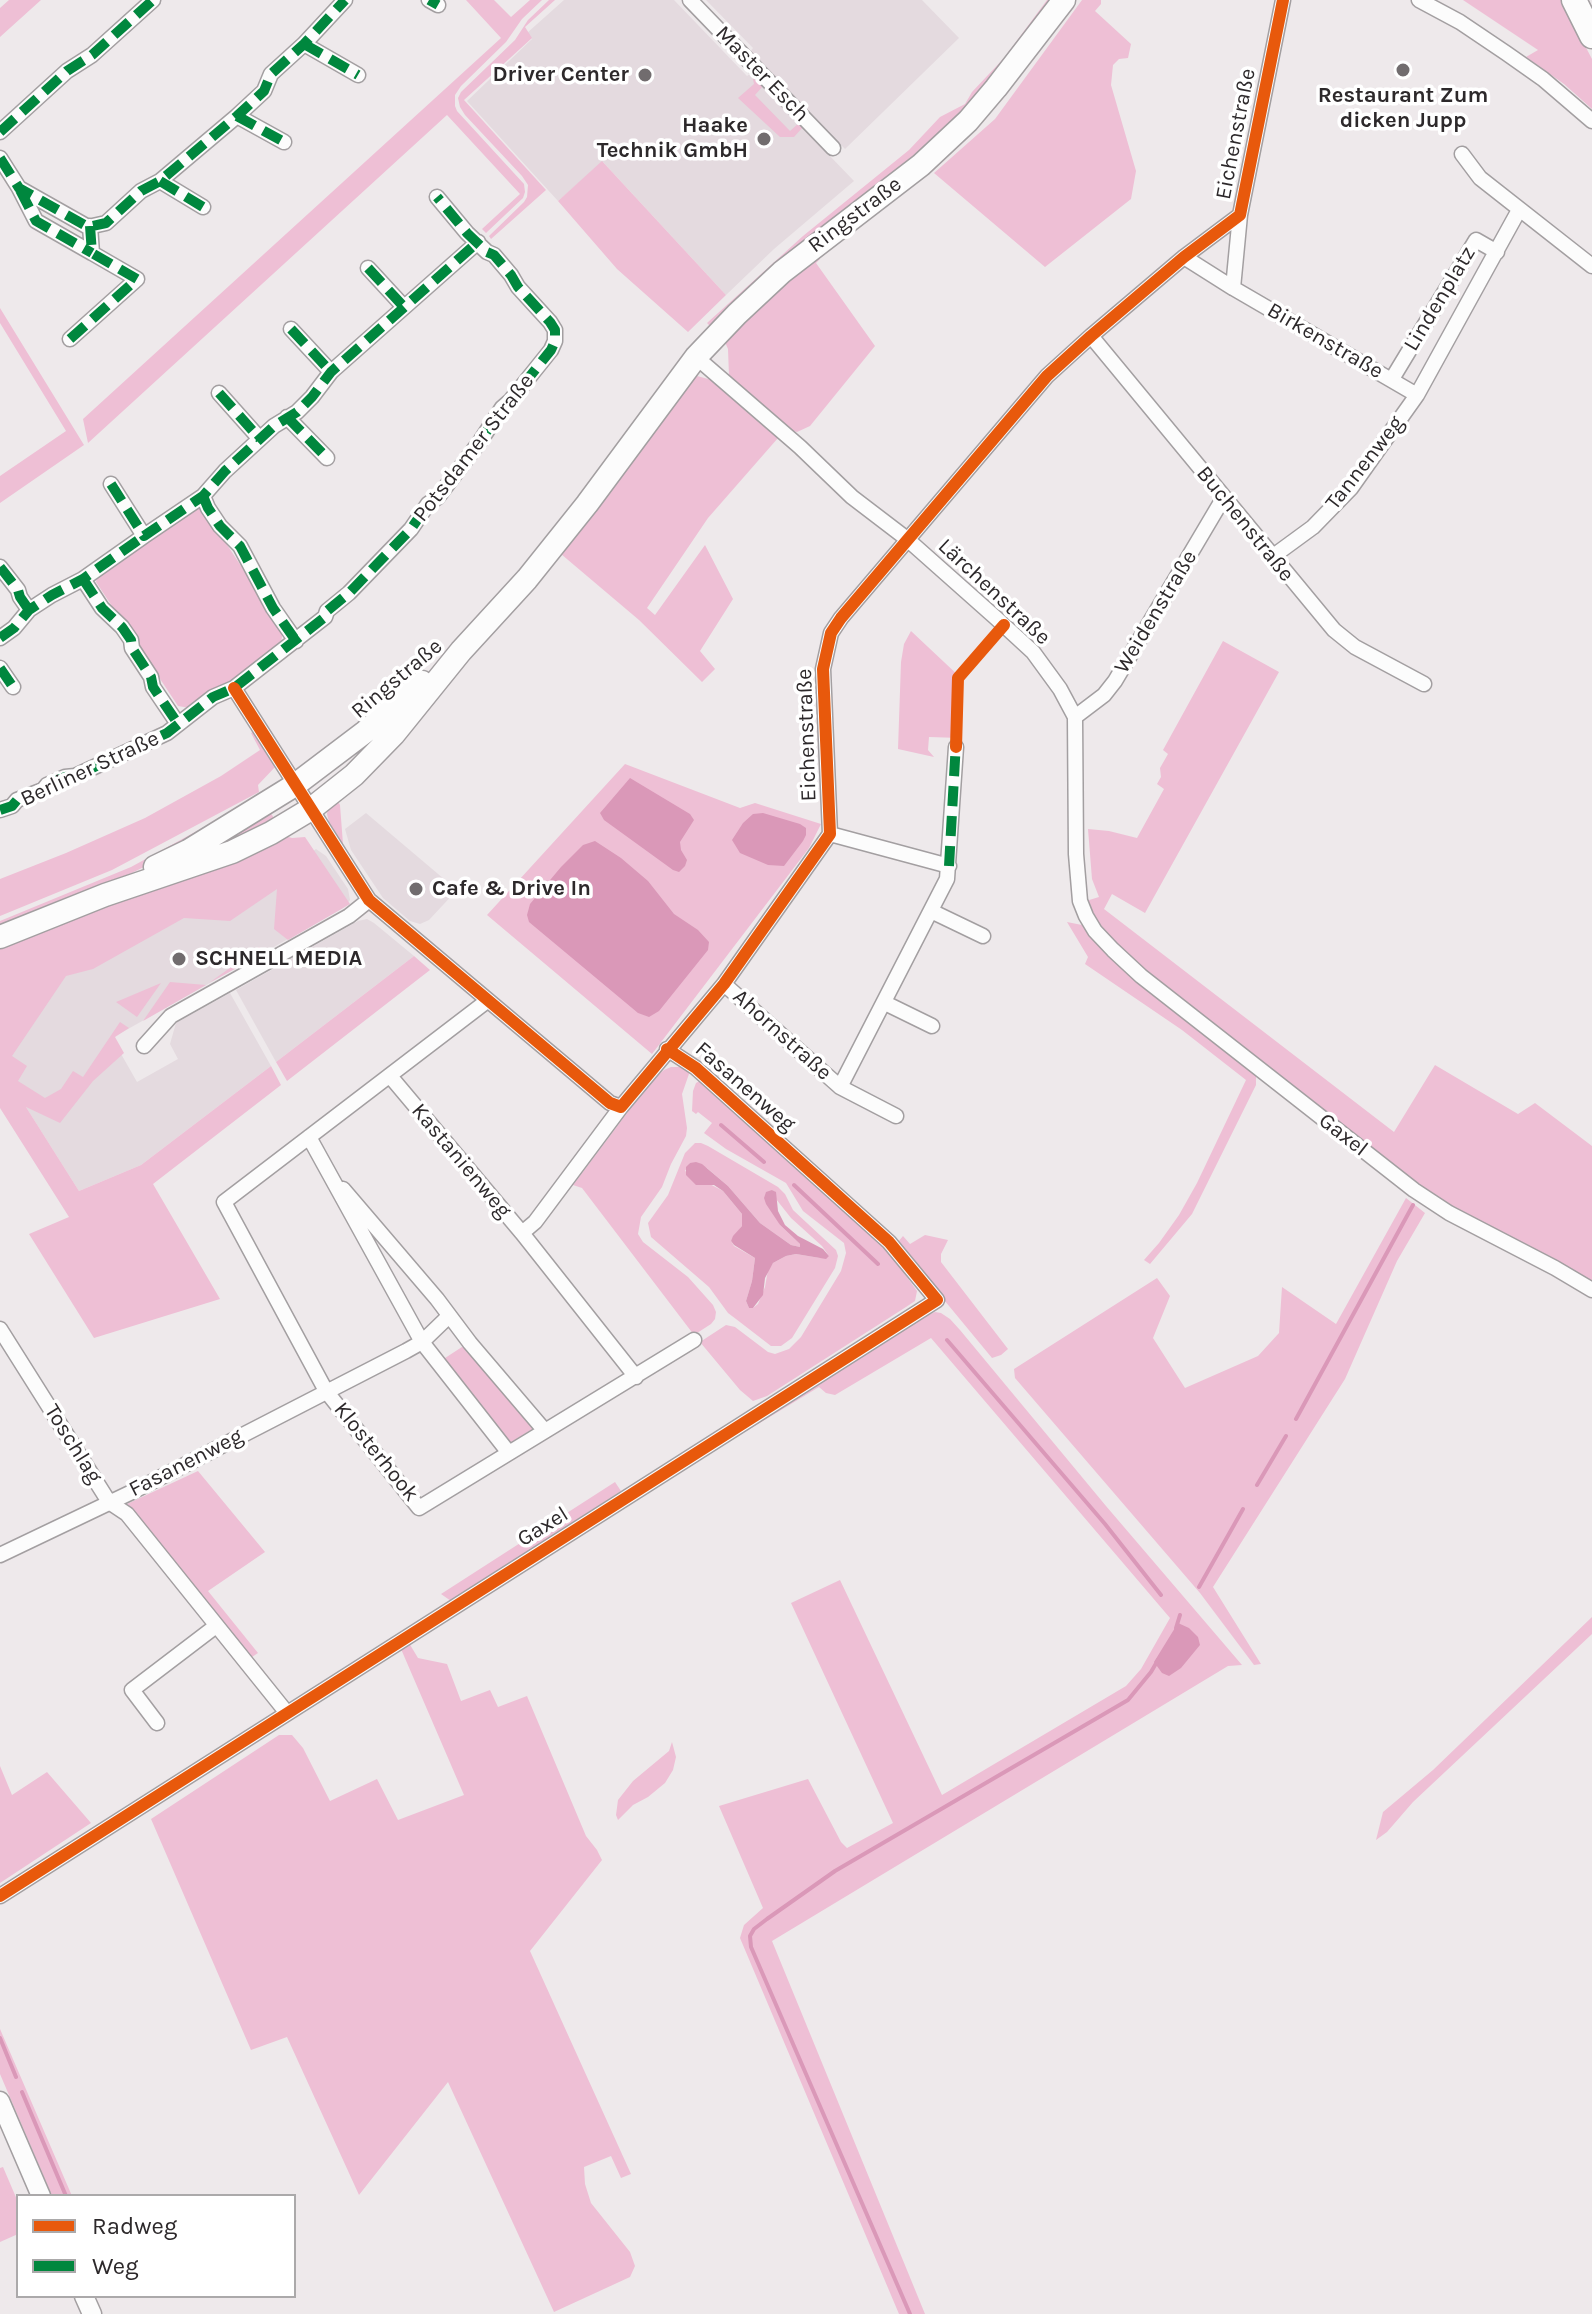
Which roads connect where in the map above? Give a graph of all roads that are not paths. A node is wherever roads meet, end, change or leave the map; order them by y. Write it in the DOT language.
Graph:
graph roads {
  1 [pos="153,0"];
  2 [pos="345,0"];
  3 [pos="690,0"];
  4 [pos="1064,0"];
  5 [pos="1283,0"];
  6 [pos="1419,0"];
  7 [pos="1574,0"];
  8 [pos="1592,36"];
  9 [pos="304,44"];
  10 [pos="358,75"];
  11 [pos="237,116"];
  12 [pos="1592,121"];
  13 [pos="0,132"];
  14 [pos="284,142"];
  15 [pos="833,148"];
  16 [pos="1462,154"];
  17 [pos="0,158"];
  18 [pos="160,181"];
  19 [pos="19,188"];
  20 [pos="437,197"];
  21 [pos="203,207"];
  22 [pos="1519,210"];
  23 [pos="1240,215"];
  24 [pos="90,226"];
  25 [pos="478,242"];
  26 [pos="1497,252"];
  27 [pos="92,253"];
  28 [pos="1184,257"];
  29 [pos="1592,266"];
  30 [pos="368,268"];
  31 [pos="1233,288"];
  32 [pos="404,307"];
  33 [pos="291,329"];
  34 [pos="1091,336"];
  35 [pos="70,339"];
  36 [pos="696,357"];
  37 [pos="331,372"];
  38 [pos="1392,379"];
  39 [pos="219,393"];
  40 [pos="1417,395"];
  41 [pos="287,417"];
  42 [pos="260,439"];
  43 [pos="327,458"];
  44 [pos="111,484"];
  45 [pos="203,496"];
  46 [pos="1224,497"];
  47 [pos="144,536"];
  48 [pos="907,539"];
  49 [pos="1272,557"];
  50 [pos="0,567"];
  51 [pos="83,579"];
  52 [pos="29,610"];
  53 [pos="0,638"];
  54 [pos="296,641"];
  55 [pos="461,651"];
  56 [pos="0,668"];
  57 [pos="1424,684"];
  58 [pos="13,687"];
  59 [pos="234,688"];
  60 [pos="1075,717"];
  61 [pos="178,724"];
  62 [pos="956,747"];
  63 [pos="295,785"];
  64 [pos="311,809"];
  65 [pos="0,810"];
  66 [pos="830,834"];
  67 [pos="949,866"];
  68 [pos="105,895"];
  69 [pos="369,900"];
  70 [pos="931,911"];
  71 [pos="983,936"];
  72 [pos="0,937"];
  73 [pos="724,984"];
  74 [pos="487,1001"];
  75 [pos="885,1003"];
  76 [pos="932,1026"];
  77 [pos="144,1046"];
  78 [pos="667,1049"];
  79 [pos="390,1076"];
  80 [pos="840,1087"];
  81 [pos="621,1107"];
  82 [pos="896,1116"];
  83 [pos="309,1137"];
  84 [pos="796,1157"];
  85 [pos="325,1167"];
  86 [pos="522,1233"];
  87 [pos="1592,1290"];
  88 [pos="449,1316"];
  89 [pos="3,1338"];
  90 [pos="694,1340"];
  91 [pos="422,1342"];
  92 [pos="636,1377"];
  93 [pos="326,1391"];
  94 [pos="545,1431"];
  95 [pos="509,1453"];
  96 [pos="109,1502"];
  97 [pos="0,1555"];
  98 [pos="216,1626"];
  99 [pos="287,1713"];
  100 [pos="157,1723"];
  101 [pos="0,1896"];
  102 [pos="0,2101"];
  103 [pos="40,2194"];
  1 -- 13 [label="street"];
  2 -- 9 [label="street"];
  3 -- 15 [label="street, Master Esch"];
  4 -- 36 [label="main road, Ringstraße"];
  5 -- 23 [label="street, Eichenstraße"];
  6 -- 12 [label="street"];
  7 -- 8 [label="main road"];
  9 -- 10 [label="street"];
  9 -- 11 [label="street"];
  11 -- 14 [label="street"];
  11 -- 18 [label="street"];
  16 -- 22 [label="street"];
  17 -- 19 [label="street"];
  18 -- 21 [label="street"];
  18 -- 24 [label="street"];
  19 -- 24 [label="street"];
  19 -- 27 [label="street"];
  20 -- 25 [label="street, Potsdamer Straße"];
  22 -- 26 [label="street, Lindenplatz"];
  22 -- 29 [label="street"];
  23 -- 28 [label="street, Eichenstraße"];
  23 -- 31 [label="street"];
  24 -- 27 [label="street"];
  25 -- 32 [label="street"];
  25 -- 54 [label="street, Potsdamer Straße"];
  26 -- 38 [label="street, Lindenplatz"];
  26 -- 40 [label="street, Lindenplatz"];
  27 -- 35 [label="street"];
  28 -- 31 [label="street, Birkenstraße"];
  28 -- 34 [label="street, Eichenstraße"];
  30 -- 32 [label="street"];
  31 -- 38 [label="street, Birkenstraße"];
  32 -- 37 [label="street"];
  33 -- 37 [label="street"];
  34 -- 46 [label="street, Buchenstraße"];
  34 -- 48 [label="street, Eichenstraße"];
  36 -- 48 [label="street, Lärchenstraße"];
  36 -- 55 [label="main road, Ringstraße"];
  37 -- 41 [label="street"];
  38 -- 40 [label="street, Birkenstraße"];
  39 -- 42 [label="street"];
  40 -- 49 [label="street, Tannenweg"];
  41 -- 42 [label="street"];
  41 -- 43 [label="street"];
  42 -- 45 [label="street"];
  44 -- 47 [label="street"];
  45 -- 47 [label="street"];
  45 -- 54 [label="street"];
  46 -- 49 [label="street, Buchenstraße"];
  46 -- 60 [label="street, Weidenstraße"];
  47 -- 51 [label="street"];
  48 -- 60 [label="street, Lärchenstraße"];
  48 -- 66 [label="street, Eichenstraße"];
  49 -- 57 [label="street, Buchenstraße"];
  50 -- 52 [label="street"];
  51 -- 52 [label="street"];
  51 -- 61 [label="street, Berliner Straße"];
  52 -- 53 [label="street"];
  54 -- 59 [label="street, Potsdamer Straße"];
  55 -- 63 [label="main road, Ringstraße"];
  55 -- 64 [label="main road, Ringstraße"];
  56 -- 58 [label="street"];
  59 -- 61 [label="street, Berliner Straße"];
  59 -- 63 [label="street"];
  60 -- 87 [label="street, Gaxel"];
  61 -- 65 [label="street, Berliner Straße"];
  62 -- 67 [label="street, Ahornstraße"];
  63 -- 64 [label="street"];
  63 -- 68 [label="main road, Ringstraße"];
  64 -- 68 [label="main road, Ringstraße"];
  64 -- 69 [label="street"];
  66 -- 67 [label="street"];
  66 -- 73 [label="street"];
  67 -- 70 [label="street, Ahornstraße"];
  68 -- 72 [label="main road, Ringstraße"];
  69 -- 74 [label="street"];
  69 -- 77 [label="street"];
  70 -- 71 [label="street"];
  70 -- 75 [label="street, Ahornstraße"];
  73 -- 78 [label="street"];
  73 -- 80 [label="street, Ahornstraße"];
  74 -- 79 [label="street"];
  74 -- 81 [label="street"];
  75 -- 76 [label="street"];
  75 -- 80 [label="street, Ahornstraße"];
  78 -- 81 [label="street"];
  78 -- 84 [label="street, Fasanenweg"];
  79 -- 83 [label="street"];
  79 -- 86 [label="street, Kastanienweg"];
  80 -- 82 [label="street, Ahornstraße"];
  81 -- 86 [label="street, Kastanienweg"];
  83 -- 85 [label="street"];
  83 -- 93 [label="street"];
  84 -- 99 [label="street, Gaxel"];
  85 -- 88 [label="street"];
  85 -- 91 [label="street"];
  86 -- 92 [label="street"];
  88 -- 91 [label="street, Fasanenweg"];
  88 -- 94 [label="street"];
  89 -- 96 [label="street, Toschlag"];
  90 -- 92 [label="street, Klosterhook"];
  91 -- 93 [label="street, Fasanenweg"];
  91 -- 95 [label="street"];
  92 -- 94 [label="street, Klosterhook"];
  93 -- 95 [label="street, Klosterhook"];
  93 -- 96 [label="street, Fasanenweg"];
  94 -- 95 [label="street, Klosterhook"];
  96 -- 97 [label="street, Fasanenweg"];
  96 -- 98 [label="street, Toschlag"];
  98 -- 99 [label="street, Toschlag"];
  98 -- 100 [label="street"];
  99 -- 101 [label="street, Gaxel"];
  102 -- 103 [label="street"];
}
